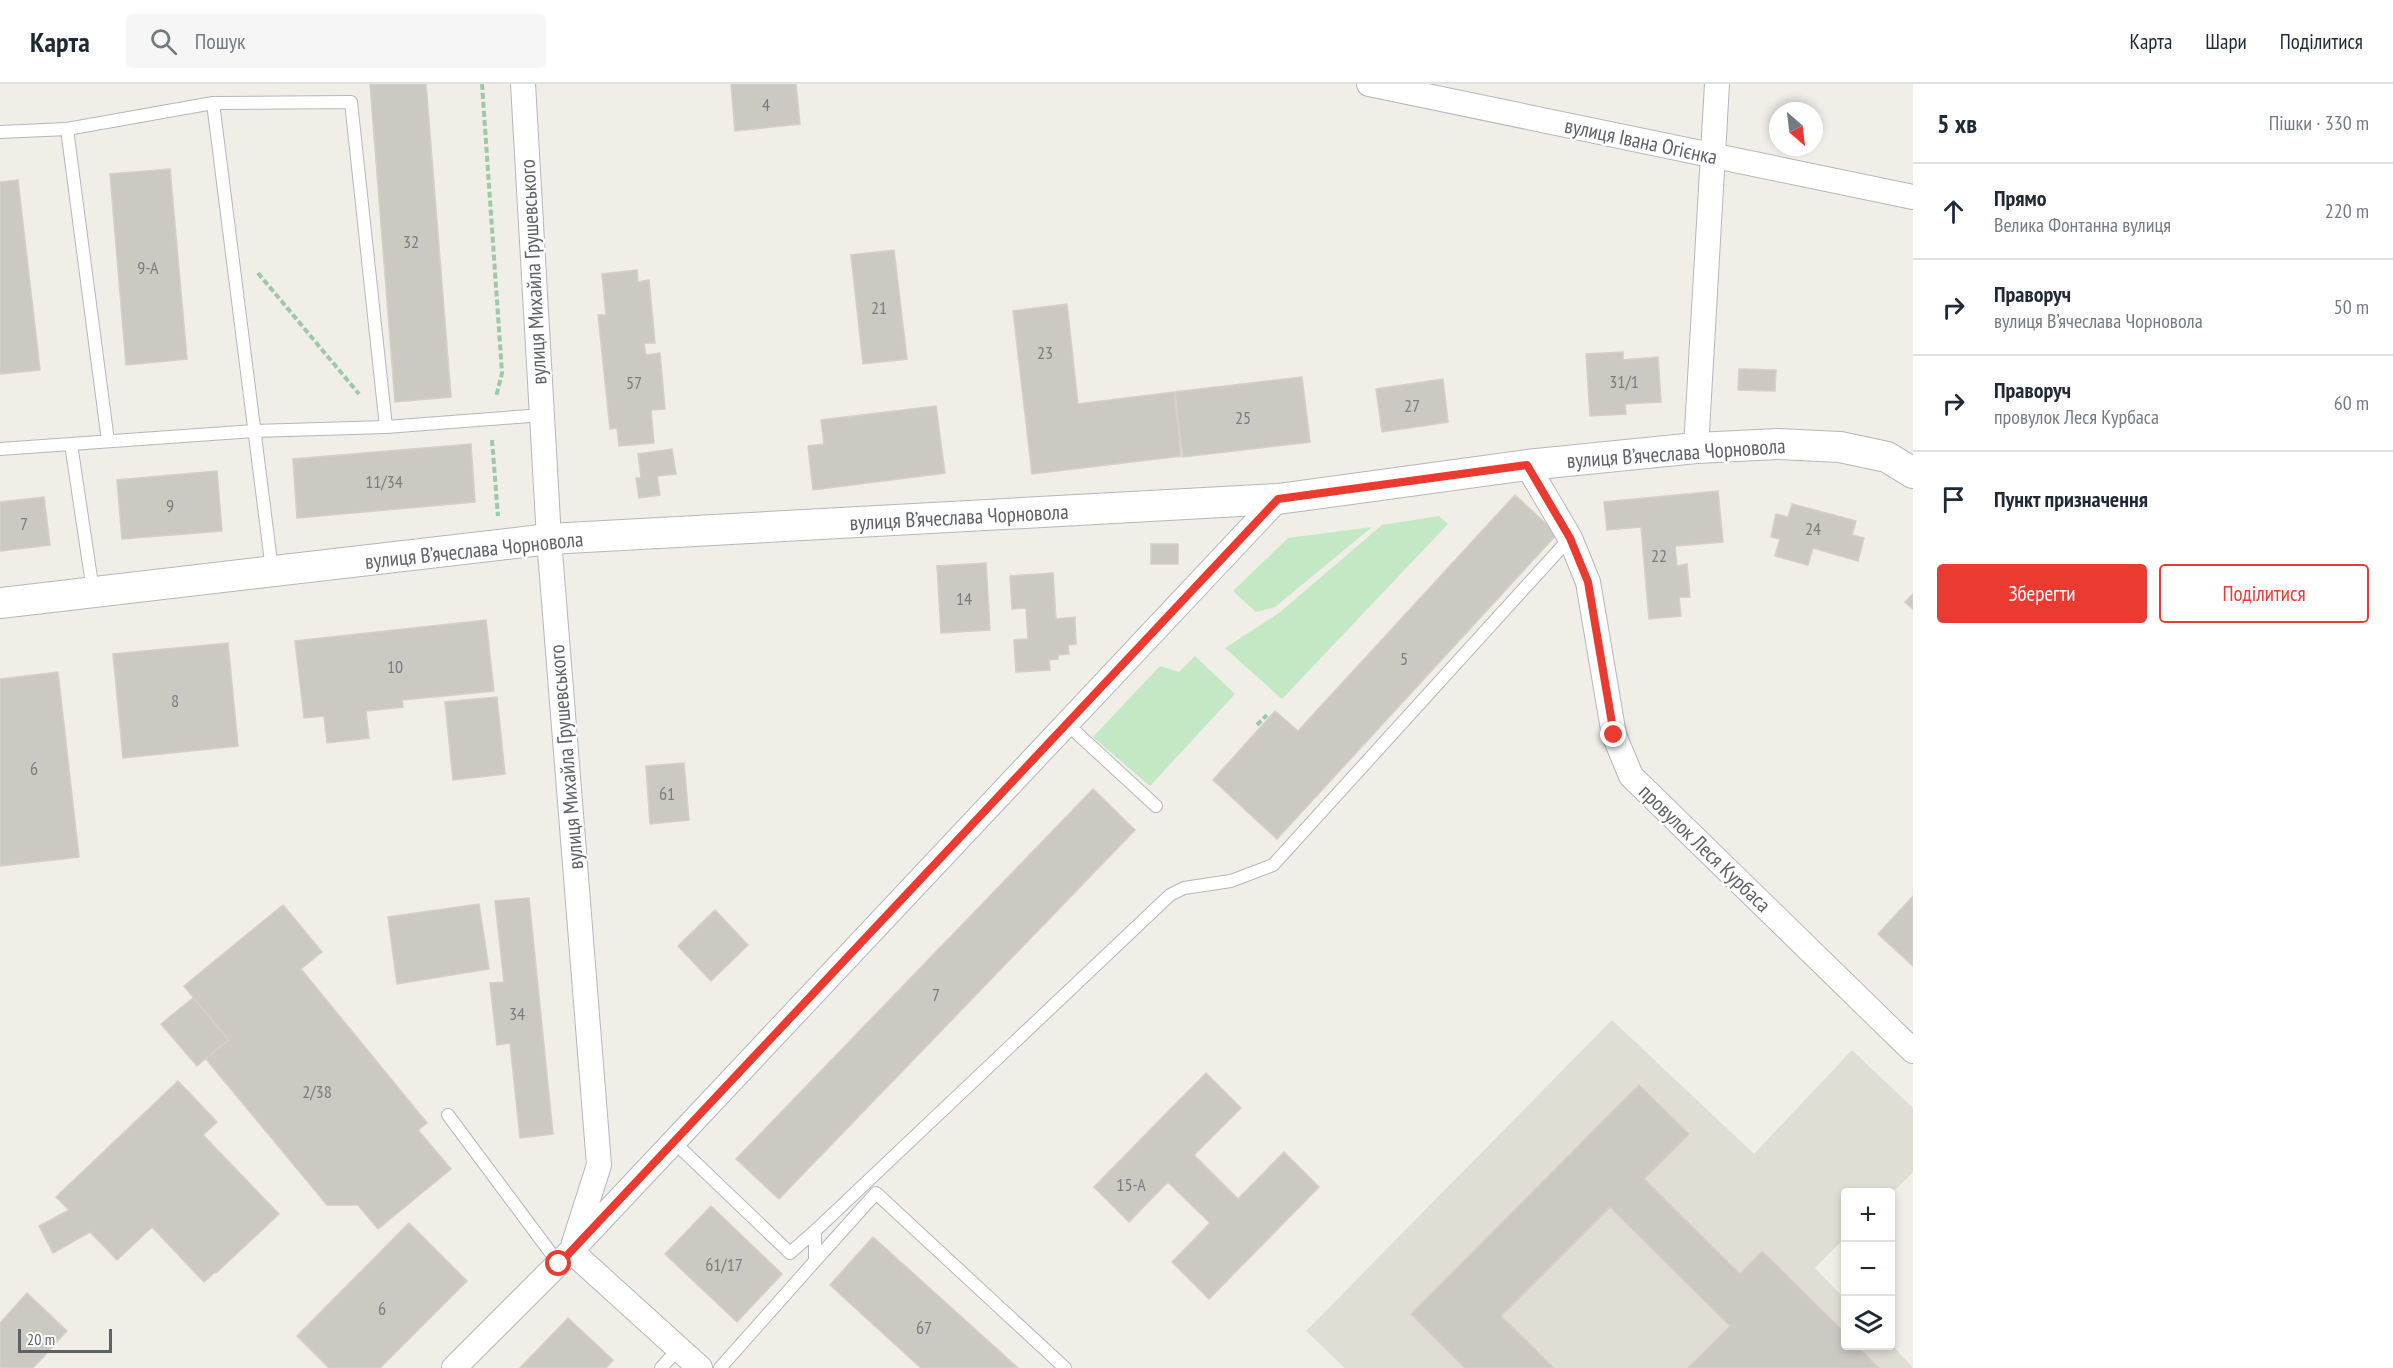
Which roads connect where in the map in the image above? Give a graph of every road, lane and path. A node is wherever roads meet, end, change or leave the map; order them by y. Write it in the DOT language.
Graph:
graph roads {
  1 [pos="482,84"];
  2 [pos="523,84"];
  3 [pos="1369,84"];
  4 [pos="1717,84"];
  5 [pos="213,103"];
  6 [pos="67,129"];
  7 [pos="0,132"];
  8 [pos="1714,156"];
  9 [pos="1913,197"];
  10 [pos="230,240"];
  11 [pos="542,415"];
  12 [pos="491,419"];
  13 [pos="386,427"];
  14 [pos="254,431"];
  15 [pos="108,441"];
  16 [pos="71,444"];
  17 [pos="1696,448"];
  18 [pos="0,449"];
  19 [pos="1527,465"];
  20 [pos="1913,473"];
  21 [pos="1278,499"];
  22 [pos="1570,538"];
  23 [pos="549,540"];
  24 [pos="501,545"];
  25 [pos="272,572"];
  26 [pos="93,592"];
  27 [pos="0,603"];
  28 [pos="1267,715"];
  29 [pos="1067,724"];
  30 [pos="1257,724"];
  31 [pos="1156,806"];
  32 [pos="1913,1051"];
  33 [pos="448,1115"];
  34 [pos="674,1142"];
  35 [pos="814,1231"];
  36 [pos="565,1257"];
  37 [pos="814,1262"];
  38 [pos="679,1348"];
  39 [pos="454,1368"];
  40 [pos="661,1368"];
  41 [pos="700,1368"];
  42 [pos="720,1368"];
  43 [pos="1065,1368"];
  1 -- 12 [label="path"];
  2 -- 11 [label="street, вулиця Михайла Грушевського"];
  3 -- 8 [label="street, вулиця Івана Огієнка"];
  4 -- 8 [label="street"];
  5 -- 6 [label="lane"];
  5 -- 10 [label="lane"];
  5 -- 13 [label="lane"];
  6 -- 7 [label="lane"];
  6 -- 15 [label="lane"];
  8 -- 9 [label="street, вулиця Івана Огієнка"];
  8 -- 17 [label="street"];
  10 -- 13 [label="path"];
  10 -- 14 [label="lane"];
  11 -- 12 [label="lane"];
  11 -- 23 [label="street, вулиця Михайла Грушевського"];
  12 -- 13 [label="lane"];
  12 -- 24 [label="path"];
  13 -- 14 [label="lane"];
  14 -- 15 [label="lane"];
  14 -- 25 [label="lane"];
  15 -- 16 [label="lane"];
  16 -- 18 [label="lane"];
  16 -- 26 [label="lane"];
  17 -- 19 [label="street, вулиця В’ячеслава Чорновола"];
  17 -- 20 [label="street, вулиця В’ячеслава Чорновола"];
  19 -- 21 [label="street, вулиця В’ячеслава Чорновола"];
  19 -- 22 [label="street, провулок Леся Курбаса"];
  21 -- 23 [label="street, вулиця В’ячеслава Чорновола"];
  21 -- 29 [label="street"];
  22 -- 32 [label="street, провулок Леся Курбаса"];
  22 -- 35 [label="lane"];
  23 -- 24 [label="street, вулиця В’ячеслава Чорновола"];
  23 -- 36 [label="street, вулиця Михайла Грушевського"];
  24 -- 25 [label="street, вулиця В’ячеслава Чорновола"];
  25 -- 26 [label="street, вулиця В’ячеслава Чорновола"];
  26 -- 27 [label="street, вулиця В’ячеслава Чорновола"];
  28 -- 30 [label="path"];
  29 -- 31 [label="lane"];
  29 -- 34 [label="street"];
  33 -- 36 [label="lane"];
  34 -- 35 [label="lane"];
  34 -- 36 [label="street"];
  35 -- 37 [label="lane"];
  36 -- 38 [label="street"];
  36 -- 39 [label="street"];
  37 -- 42 [label="lane"];
  37 -- 43 [label="lane"];
  38 -- 40 [label="lane"];
  38 -- 41 [label="street"];
}
